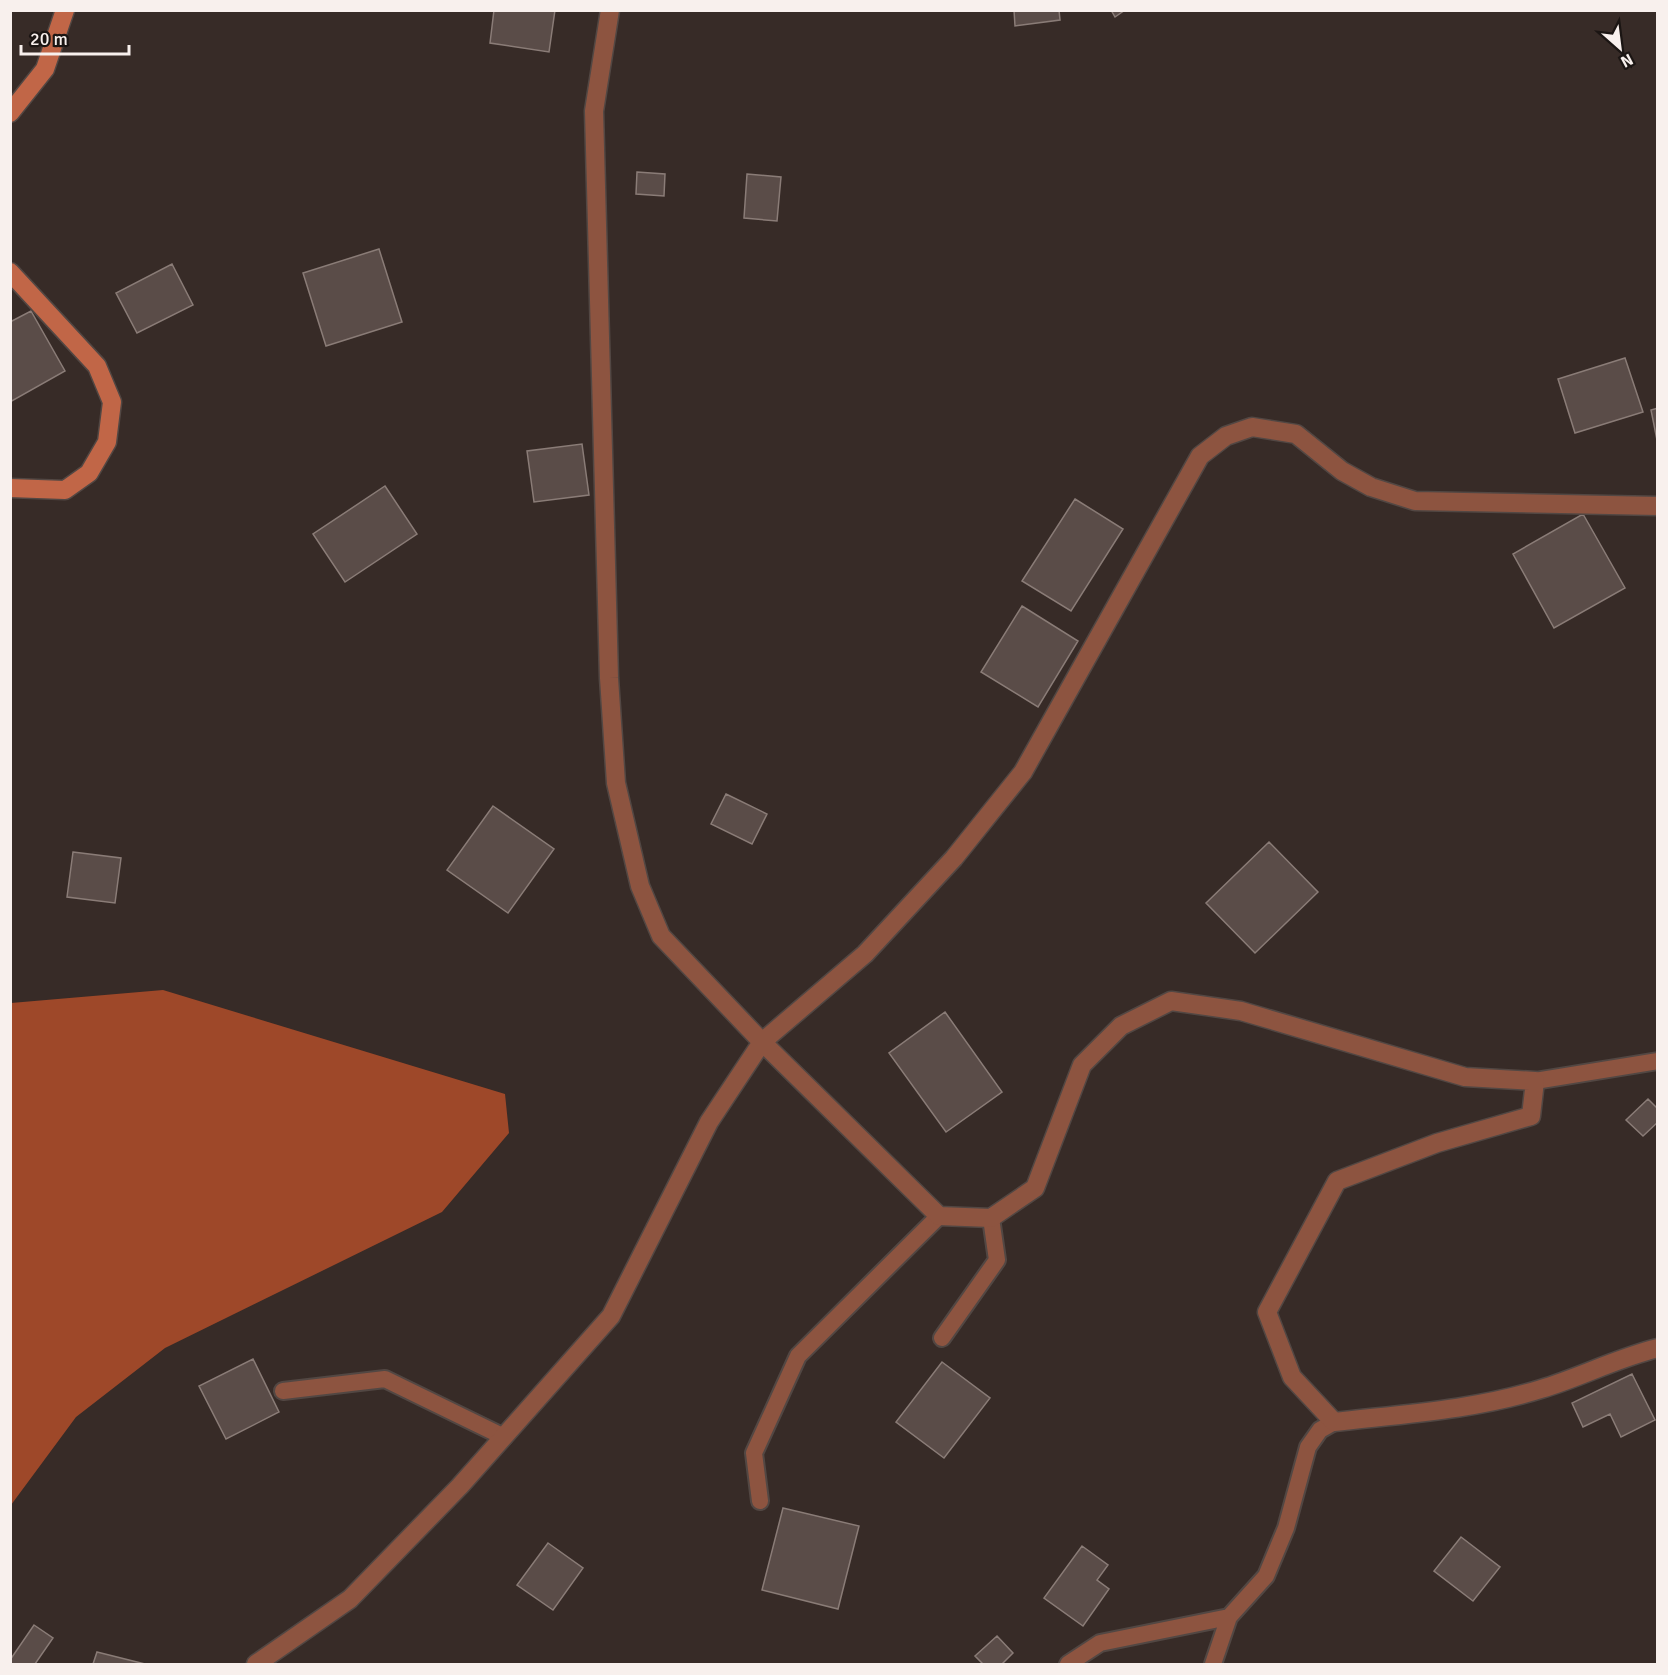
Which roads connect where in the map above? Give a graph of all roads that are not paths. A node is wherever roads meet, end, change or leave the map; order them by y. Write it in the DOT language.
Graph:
graph roads {
  1 [pos="65,10"];
  2 [pos="610,10"];
  3 [pos="10,113"];
  4 [pos="10,272"];
  5 [pos="10,488"];
  6 [pos="1658,506"];
  7 [pos="762,1042"];
  8 [pos="1658,1061"];
  9 [pos="1535,1081"];
  10 [pos="939,1216"];
  11 [pos="991,1218"];
  12 [pos="942,1338"];
  13 [pos="1658,1348"];
  14 [pos="283,1391"];
  15 [pos="1334,1422"];
  16 [pos="504,1437"];
  17 [pos="760,1501"];
  18 [pos="1229,1617"];
  19 [pos="256,1665"];
  20 [pos="1068,1665"];
  21 [pos="1213,1665"];
  1 -- 3 [label="street"];
  2 -- 7 [label="street"];
  4 -- 5 [label="street"];
  6 -- 7 [label="street"];
  7 -- 10 [label="street"];
  7 -- 16 [label="street"];
  8 -- 9 [label="lane"];
  9 -- 11 [label="street"];
  9 -- 15 [label="street"];
  10 -- 11 [label="street"];
  10 -- 17 [label="lane"];
  11 -- 12 [label="lane"];
  13 -- 15 [label="street"];
  14 -- 16 [label="lane"];
  15 -- 18 [label="lane"];
  16 -- 19 [label="street"];
  18 -- 20 [label="lane"];
  18 -- 21 [label="lane"];
}
